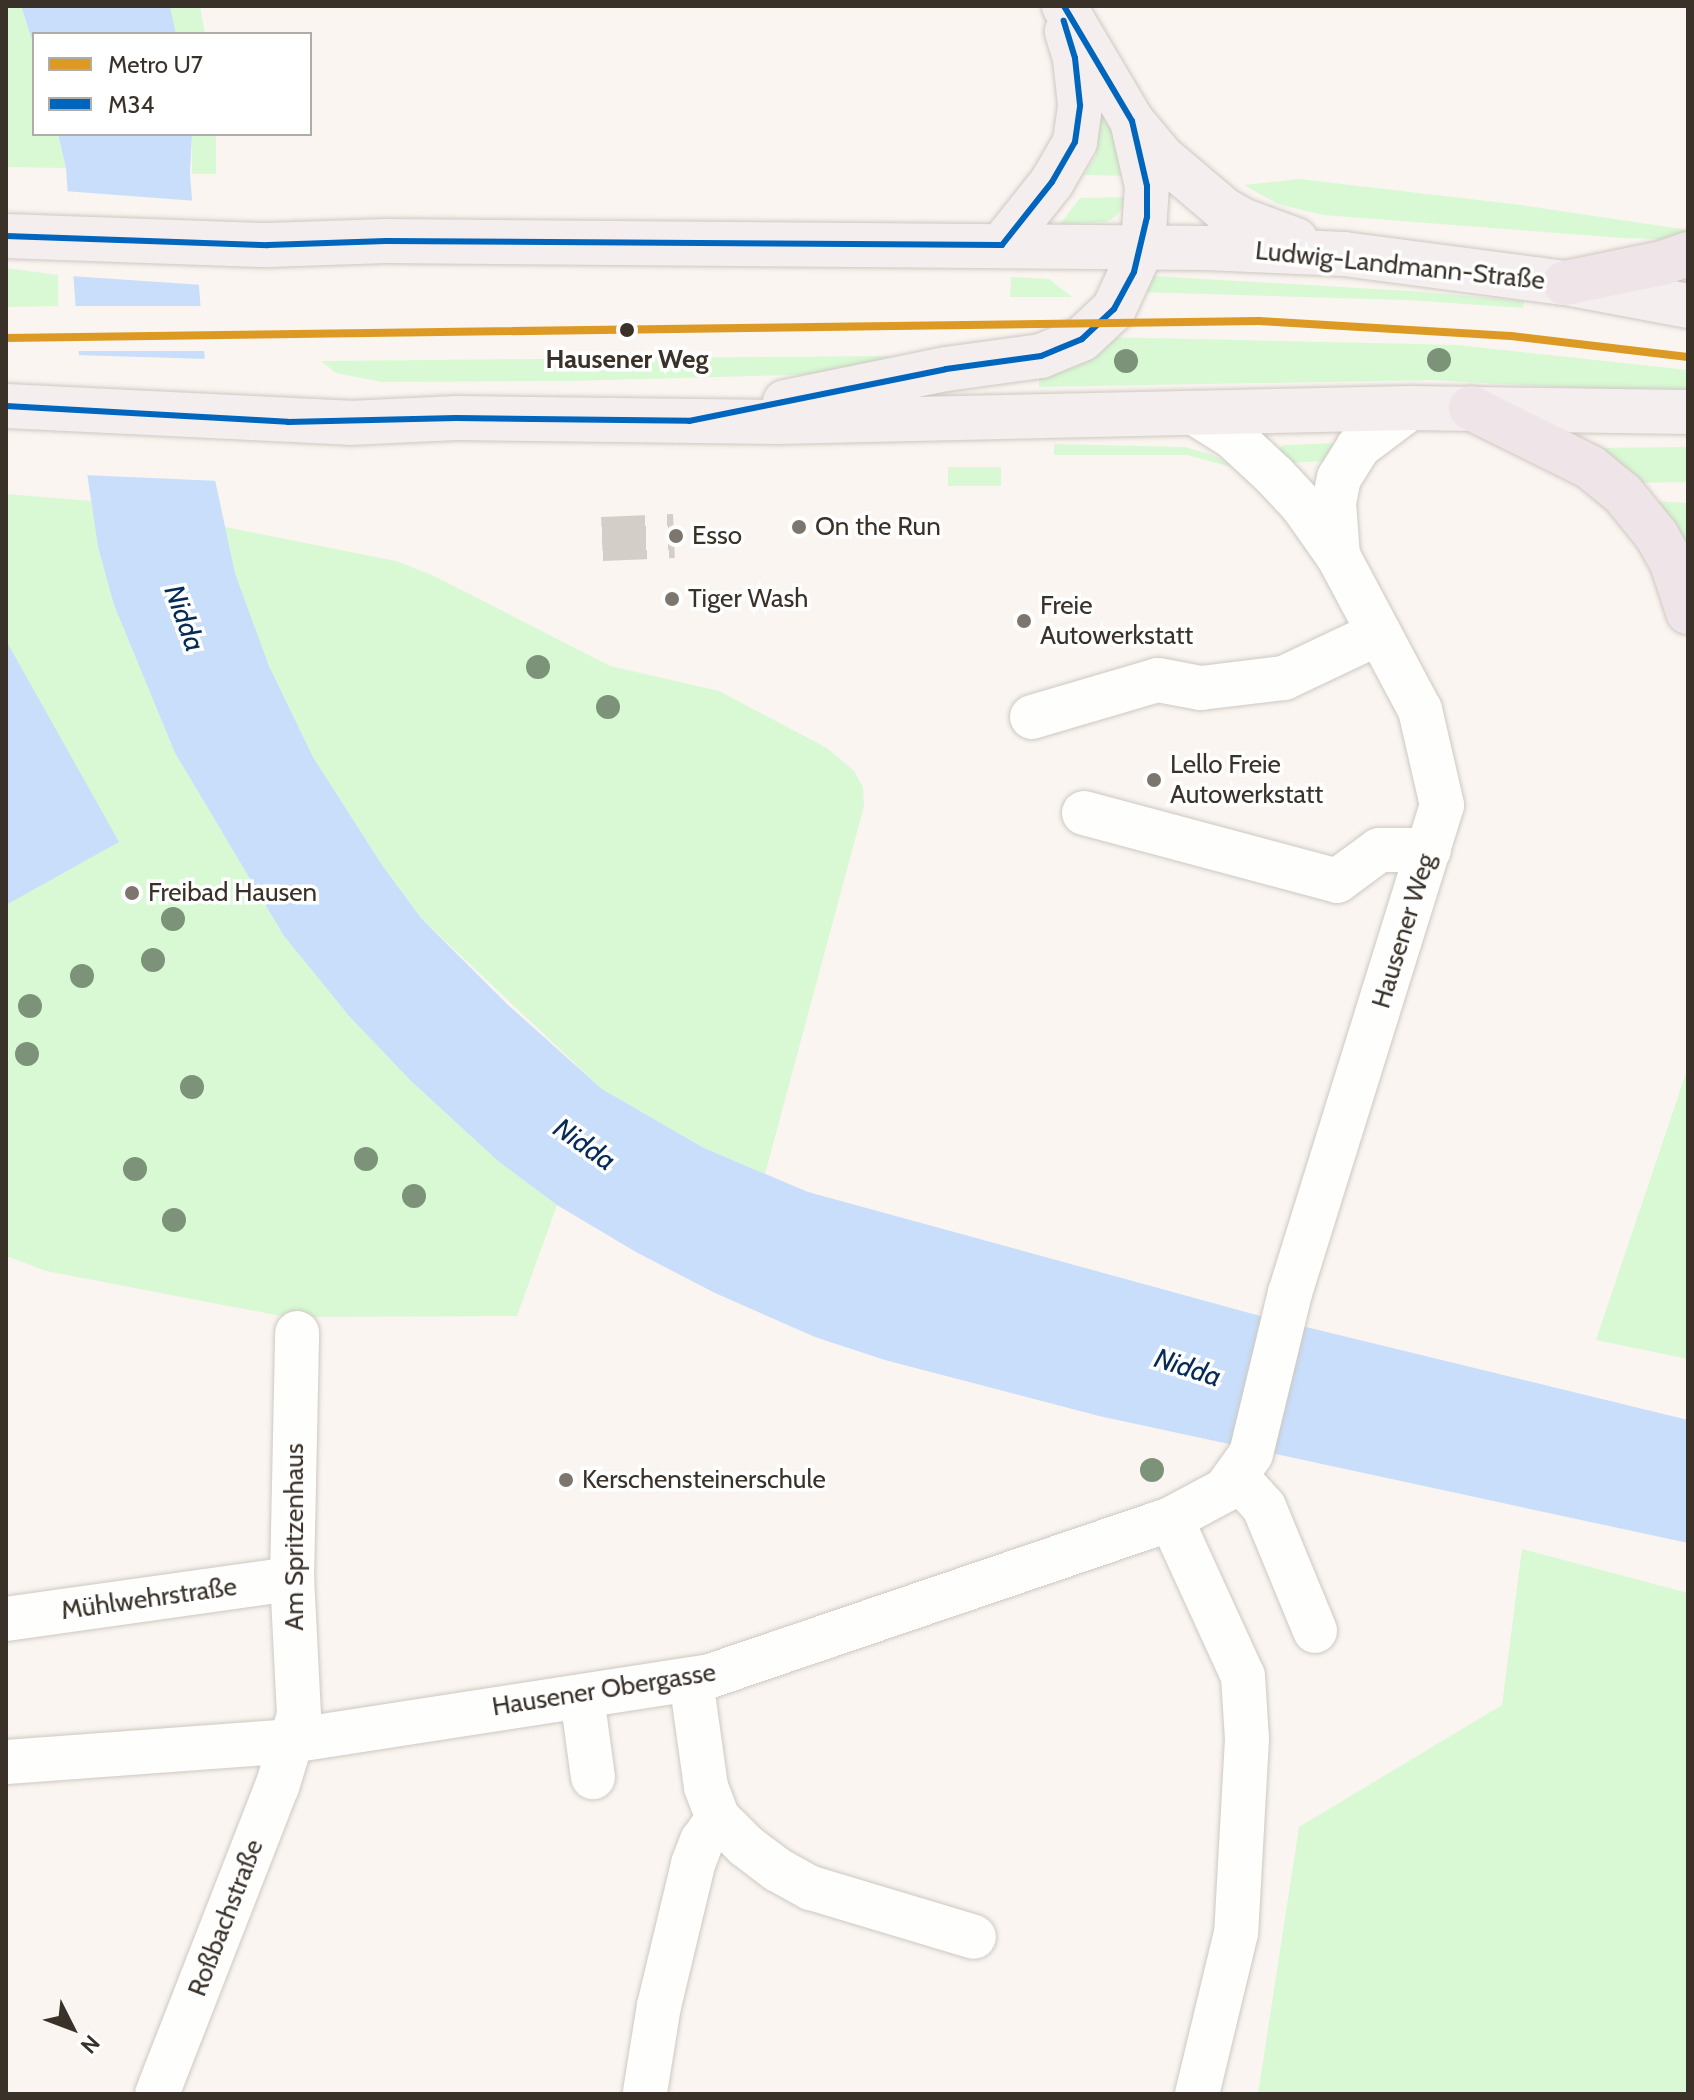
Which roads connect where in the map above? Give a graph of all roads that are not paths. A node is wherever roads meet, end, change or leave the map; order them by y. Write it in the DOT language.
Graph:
graph roads {
  1 [pos="1062,6"];
  2 [pos="1132,121"];
  3 [pos="6,236"];
  4 [pos="1002,245"];
  5 [pos="1143,246"];
  6 [pos="1344,254"];
  7 [pos="1688,254"];
  8 [pos="1565,283"];
  9 [pos="1688,306"];
  10 [pos="6,406"];
  11 [pos="1410,408"];
  12 [pos="1471,408"];
  13 [pos="1688,412"];
  14 [pos="1198,415"];
  15 [pos="689,421"];
  16 [pos="1338,556"];
  17 [pos="1688,612"];
  18 [pos="1379,633"];
  19 [pos="1032,717"];
  20 [pos="1084,813"];
  21 [pos="1429,850"];
  22 [pos="297,1333"];
  23 [pos="1244,1465"];
  24 [pos="1171,1519"];
  25 [pos="292,1579"];
  26 [pos="6,1619"];
  27 [pos="1315,1631"];
  28 [pos="691,1680"];
  29 [pos="582,1697"];
  30 [pos="291,1741"];
  31 [pos="6,1762"];
  32 [pos="593,1777"];
  33 [pos="718,1818"];
  34 [pos="974,1937"];
  35 [pos="645,2092"];
  36 [pos="157,2094"];
  37 [pos="1197,2094"];
  1 -- 2 [label="main road"];
  1 -- 4 [label="main road"];
  2 -- 5 [label="main road"];
  2 -- 6 [label="main road"];
  3 -- 4 [label="main road, Ludwig-Landmann-Straße"];
  4 -- 5 [label="main road, Ludwig-Landmann-Straße"];
  5 -- 6 [label="main road, Ludwig-Landmann-Straße"];
  5 -- 15 [label="main road"];
  6 -- 8 [label="main road, Ludwig-Landmann-Straße"];
  7 -- 8 [label="highway"];
  8 -- 9 [label="main road, Ludwig-Landmann-Straße"];
  10 -- 15 [label="main road"];
  11 -- 12 [label="main road"];
  11 -- 14 [label="main road"];
  11 -- 16 [label="street, Hausener Weg"];
  12 -- 13 [label="main road"];
  12 -- 17 [label="highway"];
  14 -- 15 [label="main road"];
  14 -- 16 [label="street, Hausener Weg"];
  16 -- 18 [label="street, Hausener Weg"];
  18 -- 19 [label="street"];
  18 -- 21 [label="street, Hausener Weg"];
  20 -- 21 [label="street"];
  21 -- 23 [label="street, Hausener Weg"];
  22 -- 25 [label="street, Am Spritzenhaus"];
  23 -- 24 [label="street, Hausener Obergasse"];
  23 -- 27 [label="street"];
  24 -- 28 [label="street, Hausener Obergasse"];
  24 -- 37 [label="street"];
  25 -- 26 [label="street, Mühlwehrstraße"];
  25 -- 30 [label="street, Am Spritzenhaus"];
  28 -- 29 [label="street, Hausener Obergasse"];
  28 -- 33 [label="street"];
  29 -- 30 [label="street, Hausener Obergasse"];
  29 -- 32 [label="street"];
  30 -- 31 [label="street, Hausener Obergasse"];
  30 -- 36 [label="street, Roßbachstraße"];
  33 -- 34 [label="street"];
  33 -- 35 [label="street"];
}
